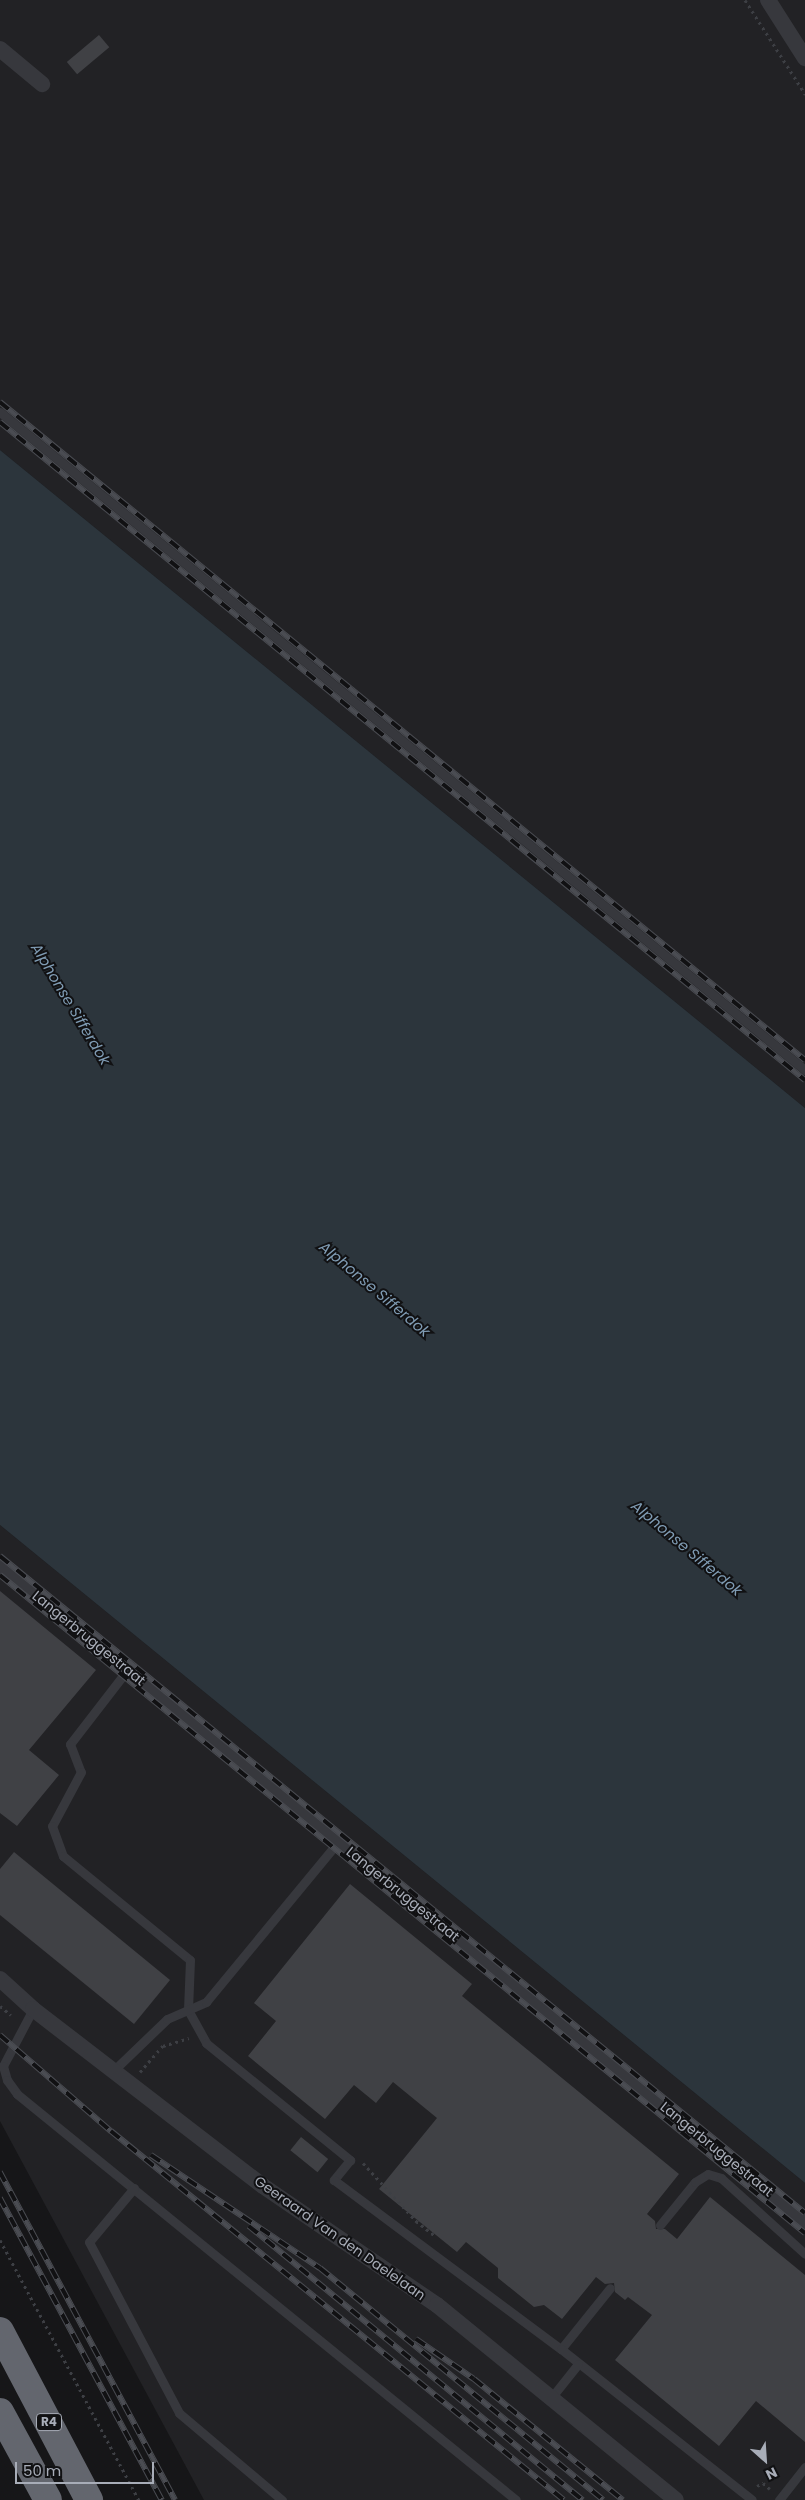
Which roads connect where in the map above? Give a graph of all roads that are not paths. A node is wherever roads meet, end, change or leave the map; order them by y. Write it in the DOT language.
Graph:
graph roads {
  1 [pos="768,0"];
  2 [pos="0,49"];
  3 [pos="805,58"];
  4 [pos="42,84"];
  5 [pos="0,412"];
  6 [pos="805,1070"];
  7 [pos="0,1566"];
  8 [pos="128,1669"];
  9 [pos="338,1842"];
  10 [pos="0,1979"];
  11 [pos="33,2009"];
  12 [pos="188,2010"];
  13 [pos="113,2071"];
  14 [pos="134,2188"];
  15 [pos="805,2222"];
  16 [pos="660,2225"];
  17 [pos="805,2254"];
  18 [pos="610,2288"];
  19 [pos="0,2330"];
  20 [pos="561,2349"];
  21 [pos="578,2364"];
  22 [pos="551,2398"];
  23 [pos="0,2412"];
  24 [pos="805,2467"];
  25 [pos="48,2500"];
  26 [pos="89,2500"];
  27 [pos="282,2500"];
  28 [pos="516,2500"];
  29 [pos="676,2500"];
  30 [pos="752,2500"];
  31 [pos="778,2500"];
  1 -- 3 [label="street"];
  2 -- 4 [label="street"];
  5 -- 6 [label="lane"];
  7 -- 8 [label="street, Langerbruggestraat"];
  8 -- 9 [label="street, Langerbruggestraat"];
  8 -- 12 [label="lane"];
  9 -- 12 [label="lane"];
  9 -- 15 [label="street, Langerbruggestraat"];
  10 -- 11 [label="street, Geeraard Van den Daelelaan"];
  11 -- 13 [label="street, Geeraard Van den Daelelaan"];
  11 -- 14 [label="lane"];
  12 -- 13 [label="lane"];
  12 -- 20 [label="lane"];
  13 -- 22 [label="street, Geeraard Van den Daelelaan"];
  14 -- 27 [label="lane"];
  14 -- 28 [label="lane"];
  16 -- 17 [label="lane"];
  18 -- 20 [label="lane"];
  19 -- 26 [label="highway, R4"];
  20 -- 21 [label="lane"];
  21 -- 22 [label="lane"];
  21 -- 30 [label="lane"];
  22 -- 29 [label="street, Geeraard Van den Daelelaan"];
  23 -- 25 [label="highway"];
  24 -- 31 [label="lane"];
}
